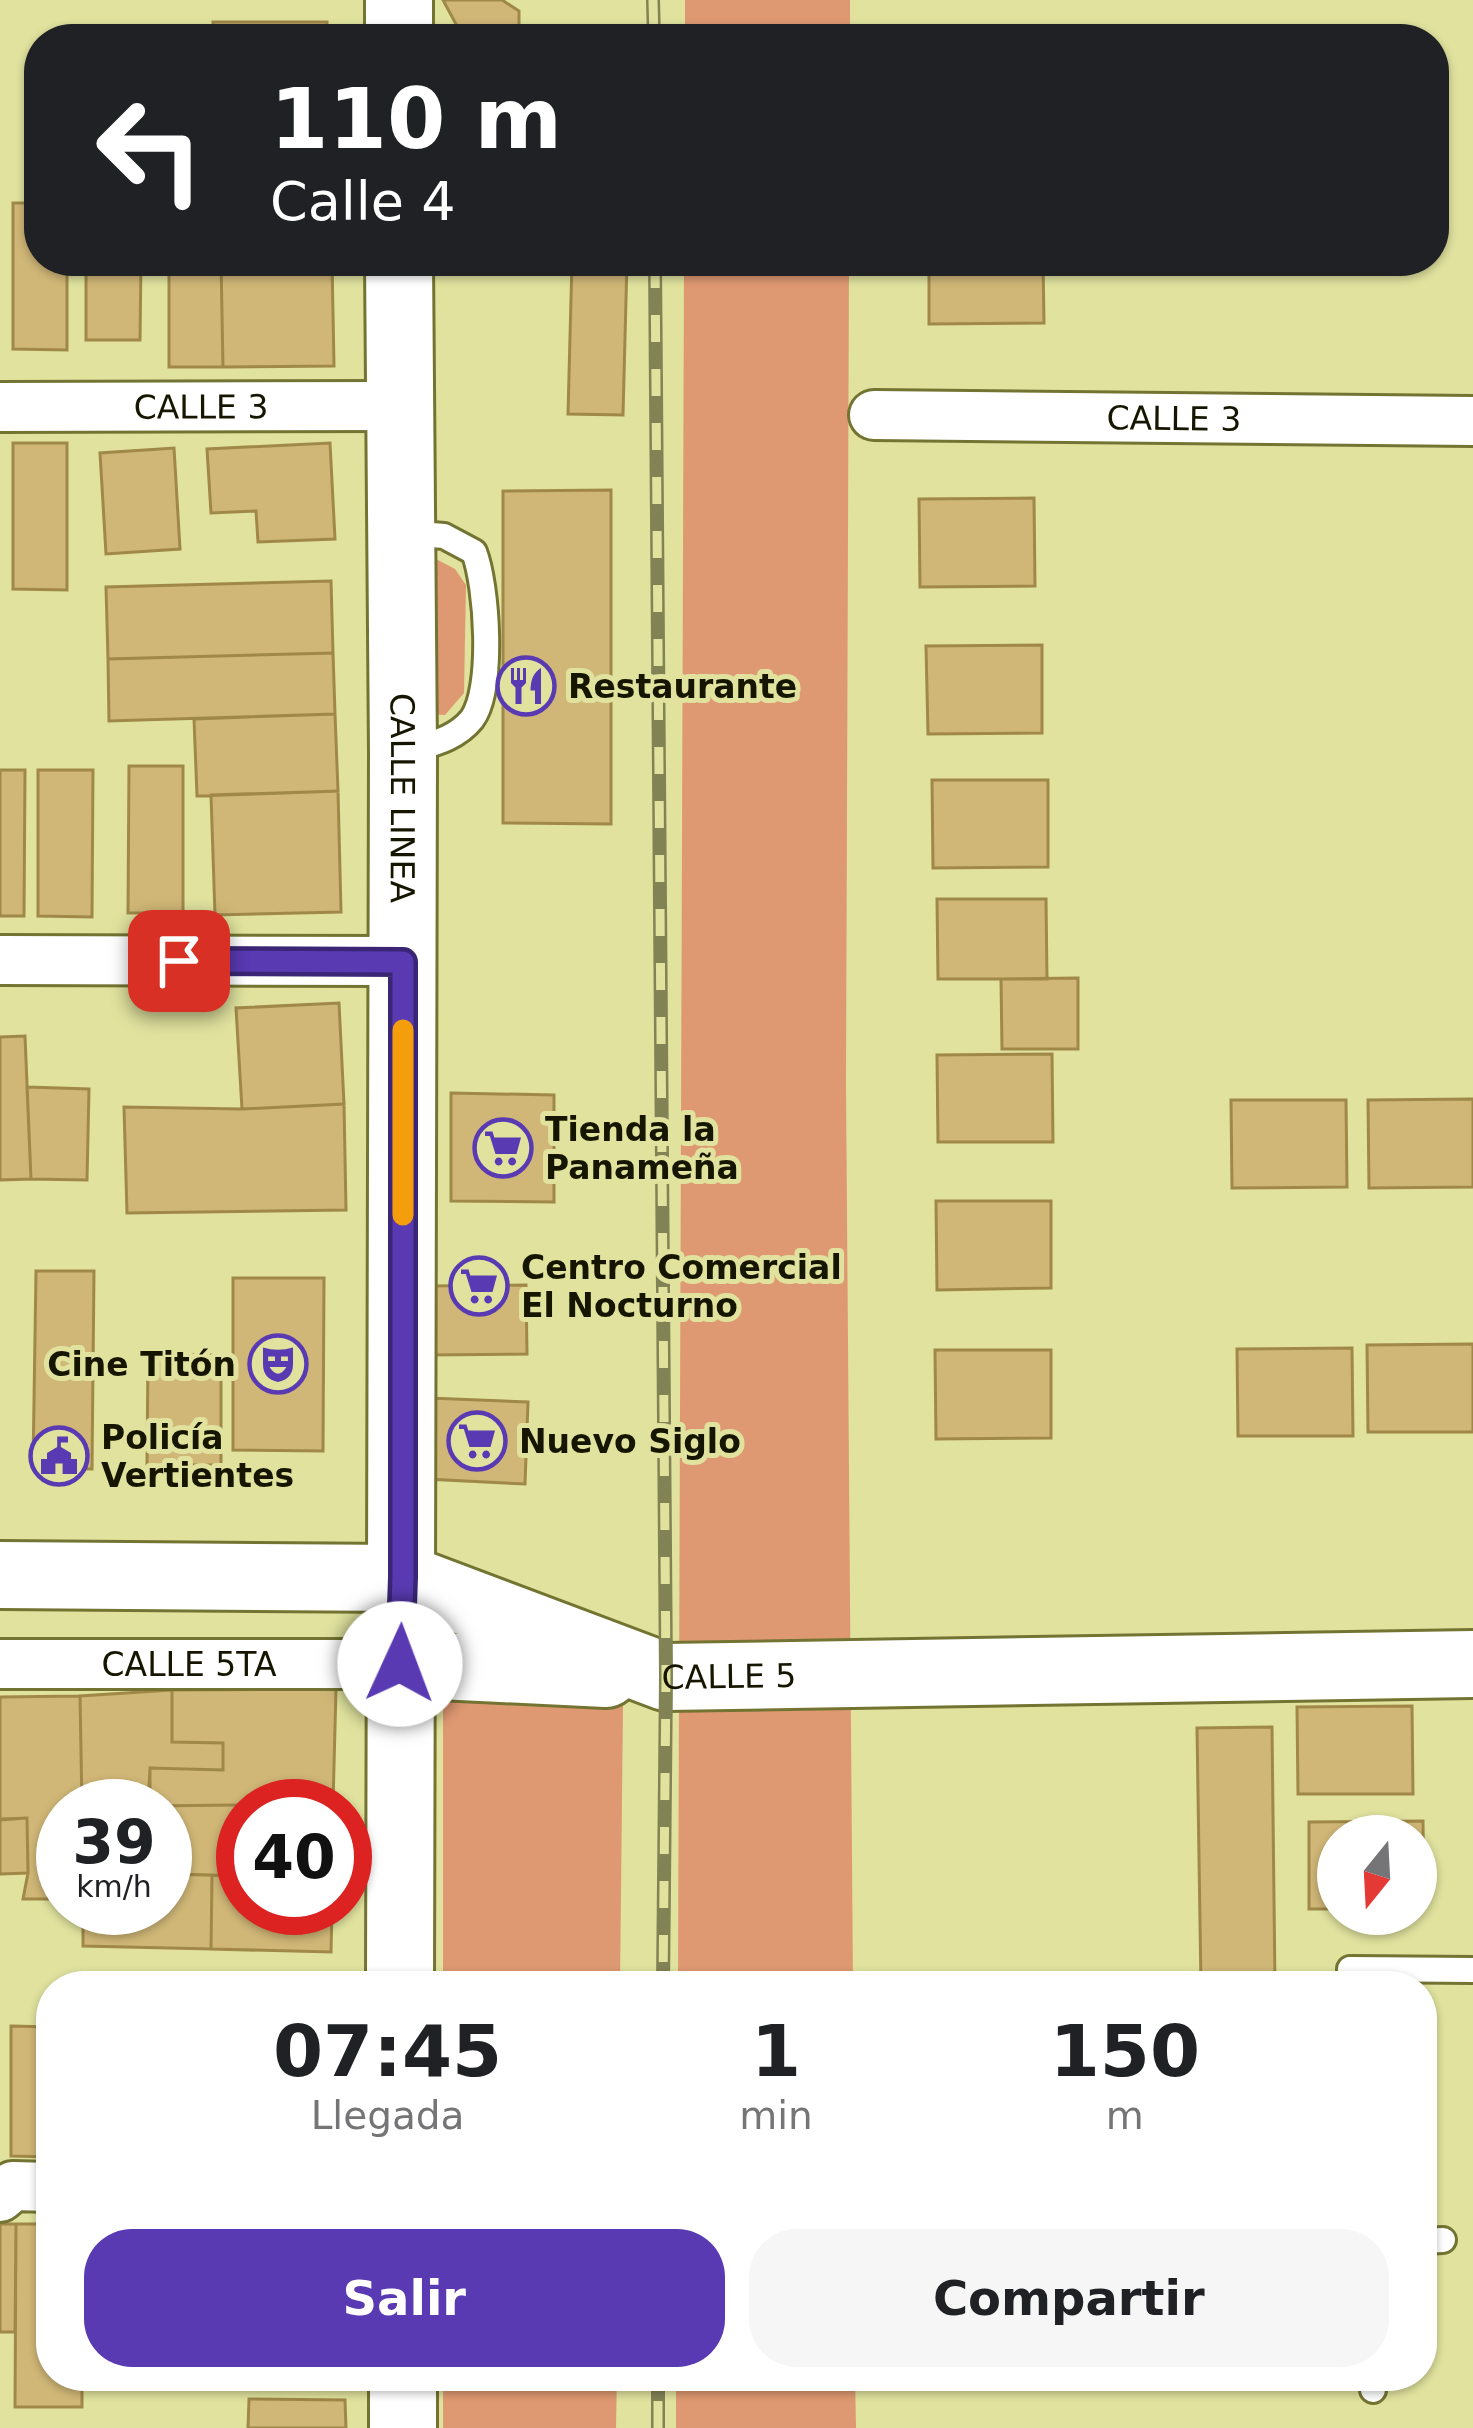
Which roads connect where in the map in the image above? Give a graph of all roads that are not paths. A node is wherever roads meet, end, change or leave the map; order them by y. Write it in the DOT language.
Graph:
graph roads {
  1 [pos="399,276"];
  2 [pos="0,406"];
  3 [pos="400,406"];
  4 [pos="874,416"];
  5 [pos="1473,421"];
  6 [pos="0,960"];
  7 [pos="403,962"];
  8 [pos="0,1575"];
  9 [pos="403,1577"];
  10 [pos="0,1664"];
  11 [pos="400,1664"];
  12 [pos="1473,1664"];
  13 [pos="666,1677"];
  14 [pos="1473,1970"];
  15 [pos="400,1971"];
  16 [pos="1350,1971"];
  17 [pos="36,2187"];
  18 [pos="0,2197"];
  19 [pos="403,2391"];
  20 [pos="403,2428"];
  1 -- 3 [label="main road, CALLE LINEA"];
  2 -- 3 [label="street, CALLE 3"];
  3 -- 7 [label="main road, CALLE LINEA"];
  4 -- 5 [label="street, CALLE 3"];
  6 -- 7 [label="street"];
  7 -- 9 [label="main road, CALLE LINEA"];
  8 -- 9 [label="main road, CALLE 5"];
  9 -- 11 [label="main road, CALLE LINEA"];
  9 -- 13 [label="main road, CALLE 5"];
  10 -- 11 [label="street, CALLE 5TA"];
  11 -- 13 [label="main road, CALLE 5TA"];
  11 -- 15 [label="main road, CALLE LINEA"];
  12 -- 13 [label="main road, CALLE 5"];
  14 -- 16 [label="lane"];
  17 -- 18 [label="street"];
  19 -- 20 [label="main road"];
}
